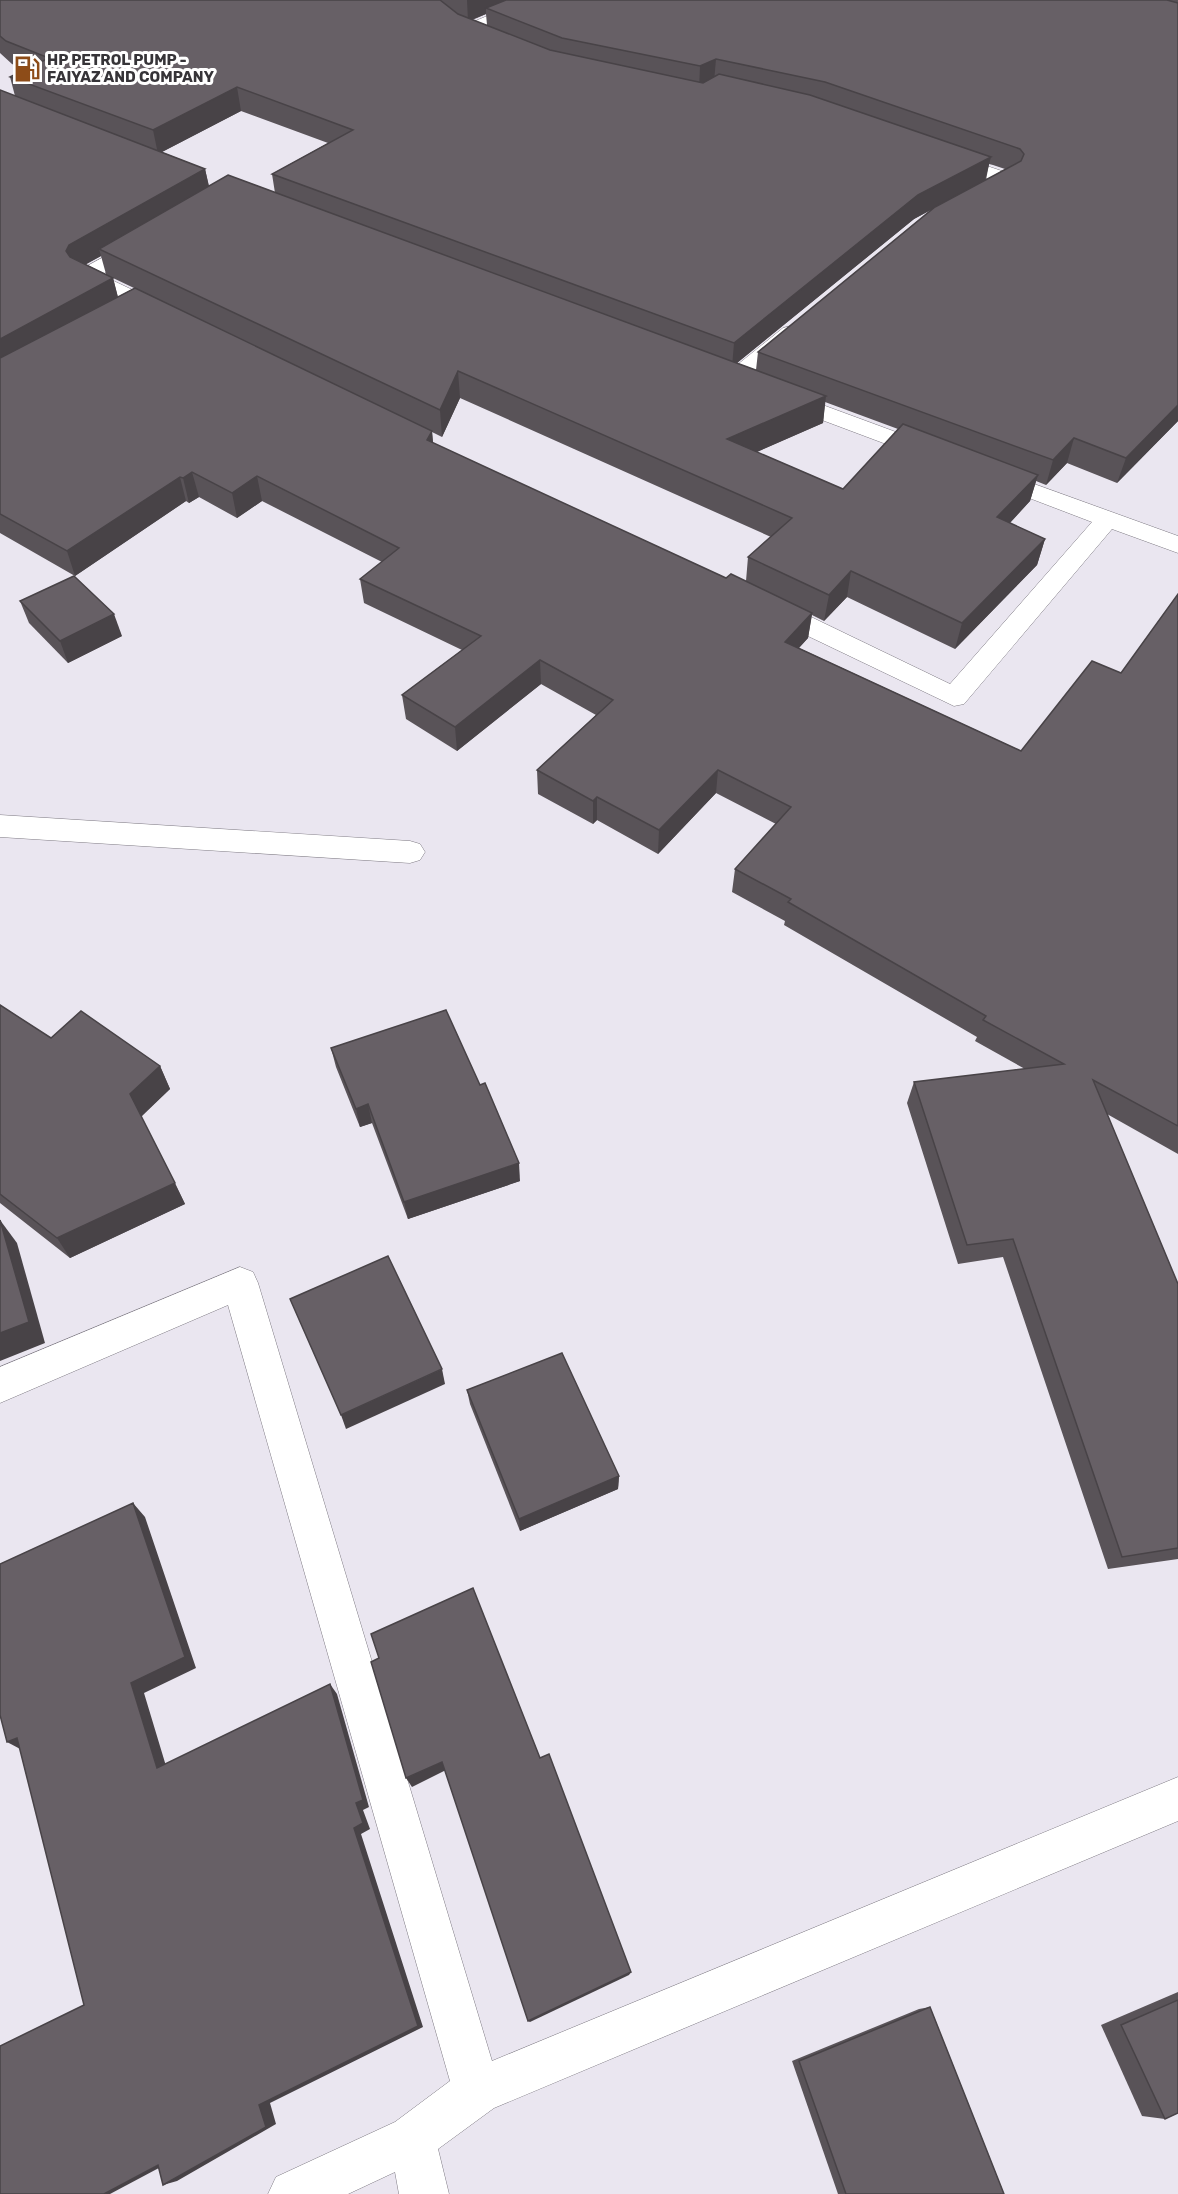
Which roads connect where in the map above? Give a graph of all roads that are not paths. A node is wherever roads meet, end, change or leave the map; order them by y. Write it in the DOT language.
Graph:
graph roads {
  1 [pos="416,0"];
  2 [pos="540,0"];
  3 [pos="466,31"];
  4 [pos="496,43"];
  5 [pos="932,153"];
  6 [pos="960,205"];
  7 [pos="163,230"];
  8 [pos="806,321"];
  9 [pos="183,322"];
  10 [pos="712,371"];
  11 [pos="734,379"];
  12 [pos="1108,519"];
  13 [pos="1178,545"];
  14 [pos="751,598"];
  15 [pos="0,826"];
  16 [pos="410,852"];
  17 [pos="0,1385"];
  18 [pos="1178,1799"];
  19 [pos="477,2091"];
  20 [pos="412,2139"];
  21 [pos="293,2194"];
  22 [pos="424,2194"];
  1 -- 3 [label="street"];
  2 -- 3 [label="street"];
  3 -- 4 [label="street"];
  5 -- 6 [label="street"];
  7 -- 9 [label="street"];
  8 -- 11 [label="street"];
  10 -- 11 [label="street"];
  11 -- 12 [label="street"];
  12 -- 13 [label="street"];
  12 -- 14 [label="street"];
  15 -- 16 [label="street"];
  17 -- 19 [label="street"];
  18 -- 19 [label="street"];
  19 -- 20 [label="street"];
  20 -- 21 [label="street"];
  20 -- 22 [label="street"];
}
